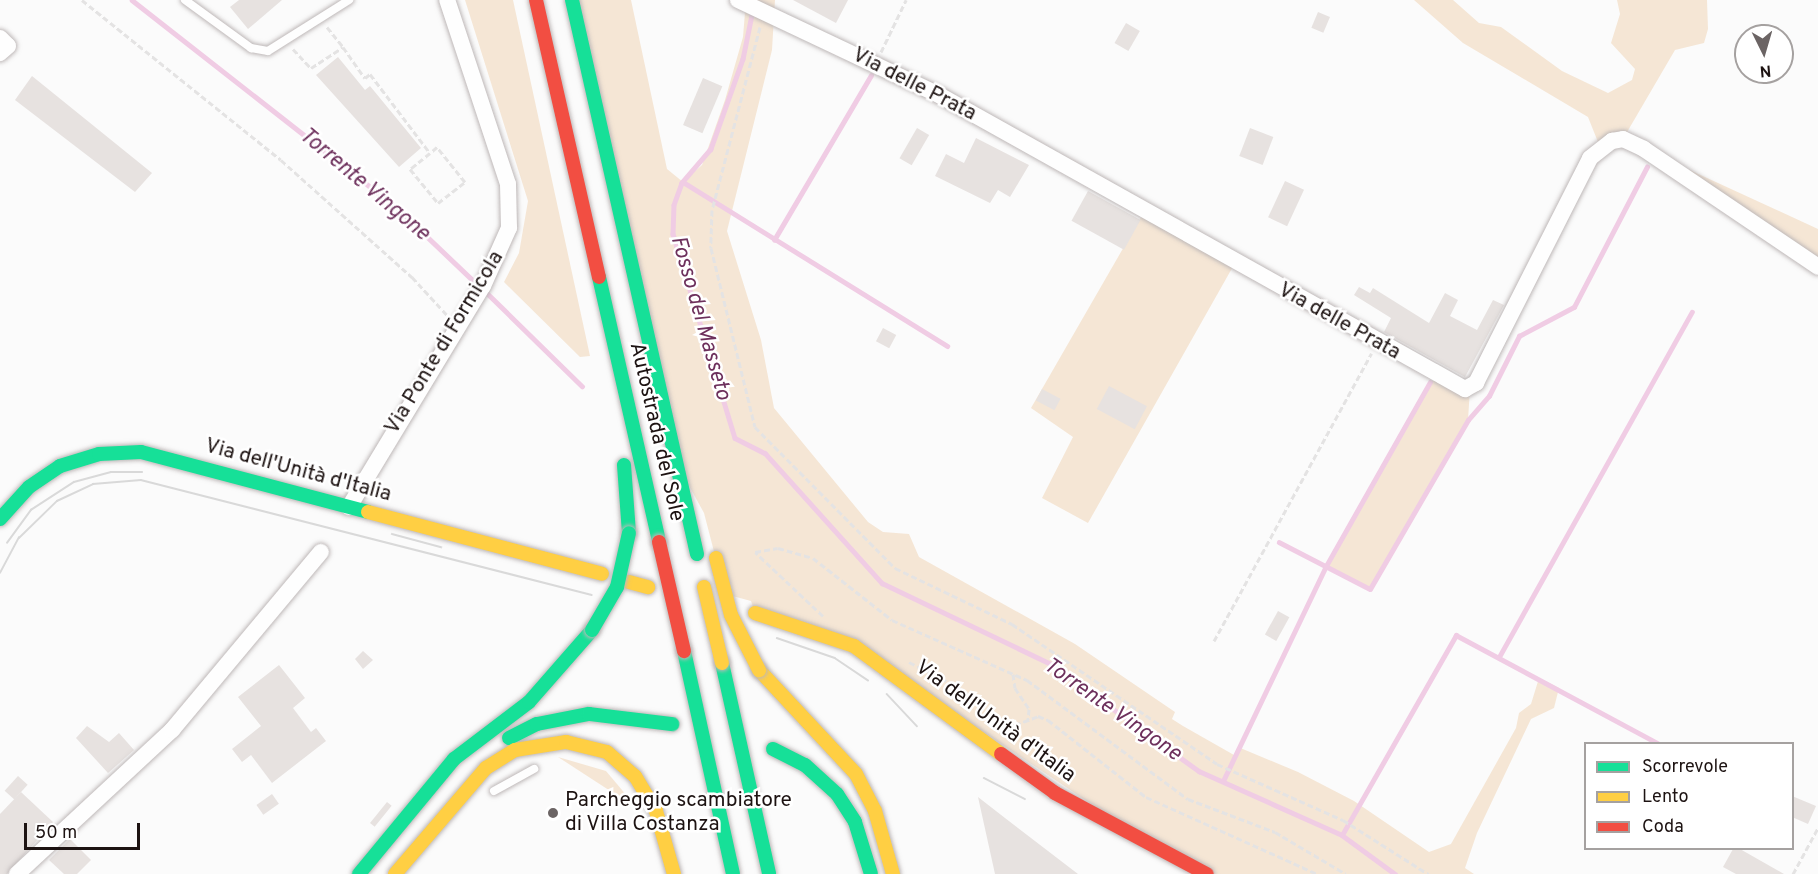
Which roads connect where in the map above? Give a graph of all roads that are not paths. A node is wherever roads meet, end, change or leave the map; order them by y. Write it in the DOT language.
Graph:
graph roads {
  1 [pos="185,0"];
  2 [pos="349,0"];
  3 [pos="447,0"];
  4 [pos="536,0"];
  5 [pos="572,0"];
  6 [pos="738,0"];
  7 [pos="0,38"];
  8 [pos="0,53"];
  9 [pos="1818,267"];
  10 [pos="597,269"];
  11 [pos="675,460"];
  12 [pos="349,507"];
  13 [pos="0,519"];
  14 [pos="707,524"];
  15 [pos="321,552"];
  16 [pos="714,553"];
  17 [pos="602,574"];
  18 [pos="629,582"];
  19 [pos="648,587"];
  20 [pos="755,614"];
  21 [pos="672,724"];
  22 [pos="773,749"];
  23 [pos="534,769"];
  24 [pos="495,791"];
  25 [pos="393,829"];
  26 [pos="17,874"];
  27 [pos="359,874"];
  28 [pos="395,874"];
  29 [pos="674,874"];
  30 [pos="734,874"];
  31 [pos="769,874"];
  32 [pos="871,874"];
  33 [pos="893,874"];
  34 [pos="1207,874"];
  1 -- 2 [label="lane"];
  3 -- 12 [label="street, Via Ponte di Formicola"];
  4 -- 10 [label="main road, Autostrada del Sole"];
  5 -- 11 [label="main road, Autostrada del Sole"];
  6 -- 9 [label="street, Via delle Prata"];
  7 -- 8 [label="street"];
  10 -- 25 [label="main road, bridge"];
  10 -- 30 [label="main road, Autostrada del Sole, bridge"];
  11 -- 14 [label="main road"];
  11 -- 31 [label="main road, Autostrada del Sole, bridge"];
  12 -- 13 [label="main road, Via dell'Unità d'Italia"];
  12 -- 17 [label="main road, Via dell'Unità d'Italia"];
  15 -- 26 [label="street"];
  16 -- 33 [label="main road, bridge"];
  18 -- 19 [label="main road"];
  20 -- 34 [label="main road, Via dell'Unità d'Italia"];
  21 -- 25 [label="main road"];
  22 -- 32 [label="main road"];
  23 -- 24 [label="lane"];
  25 -- 27 [label="main road"];
  28 -- 29 [label="main road"];
}
